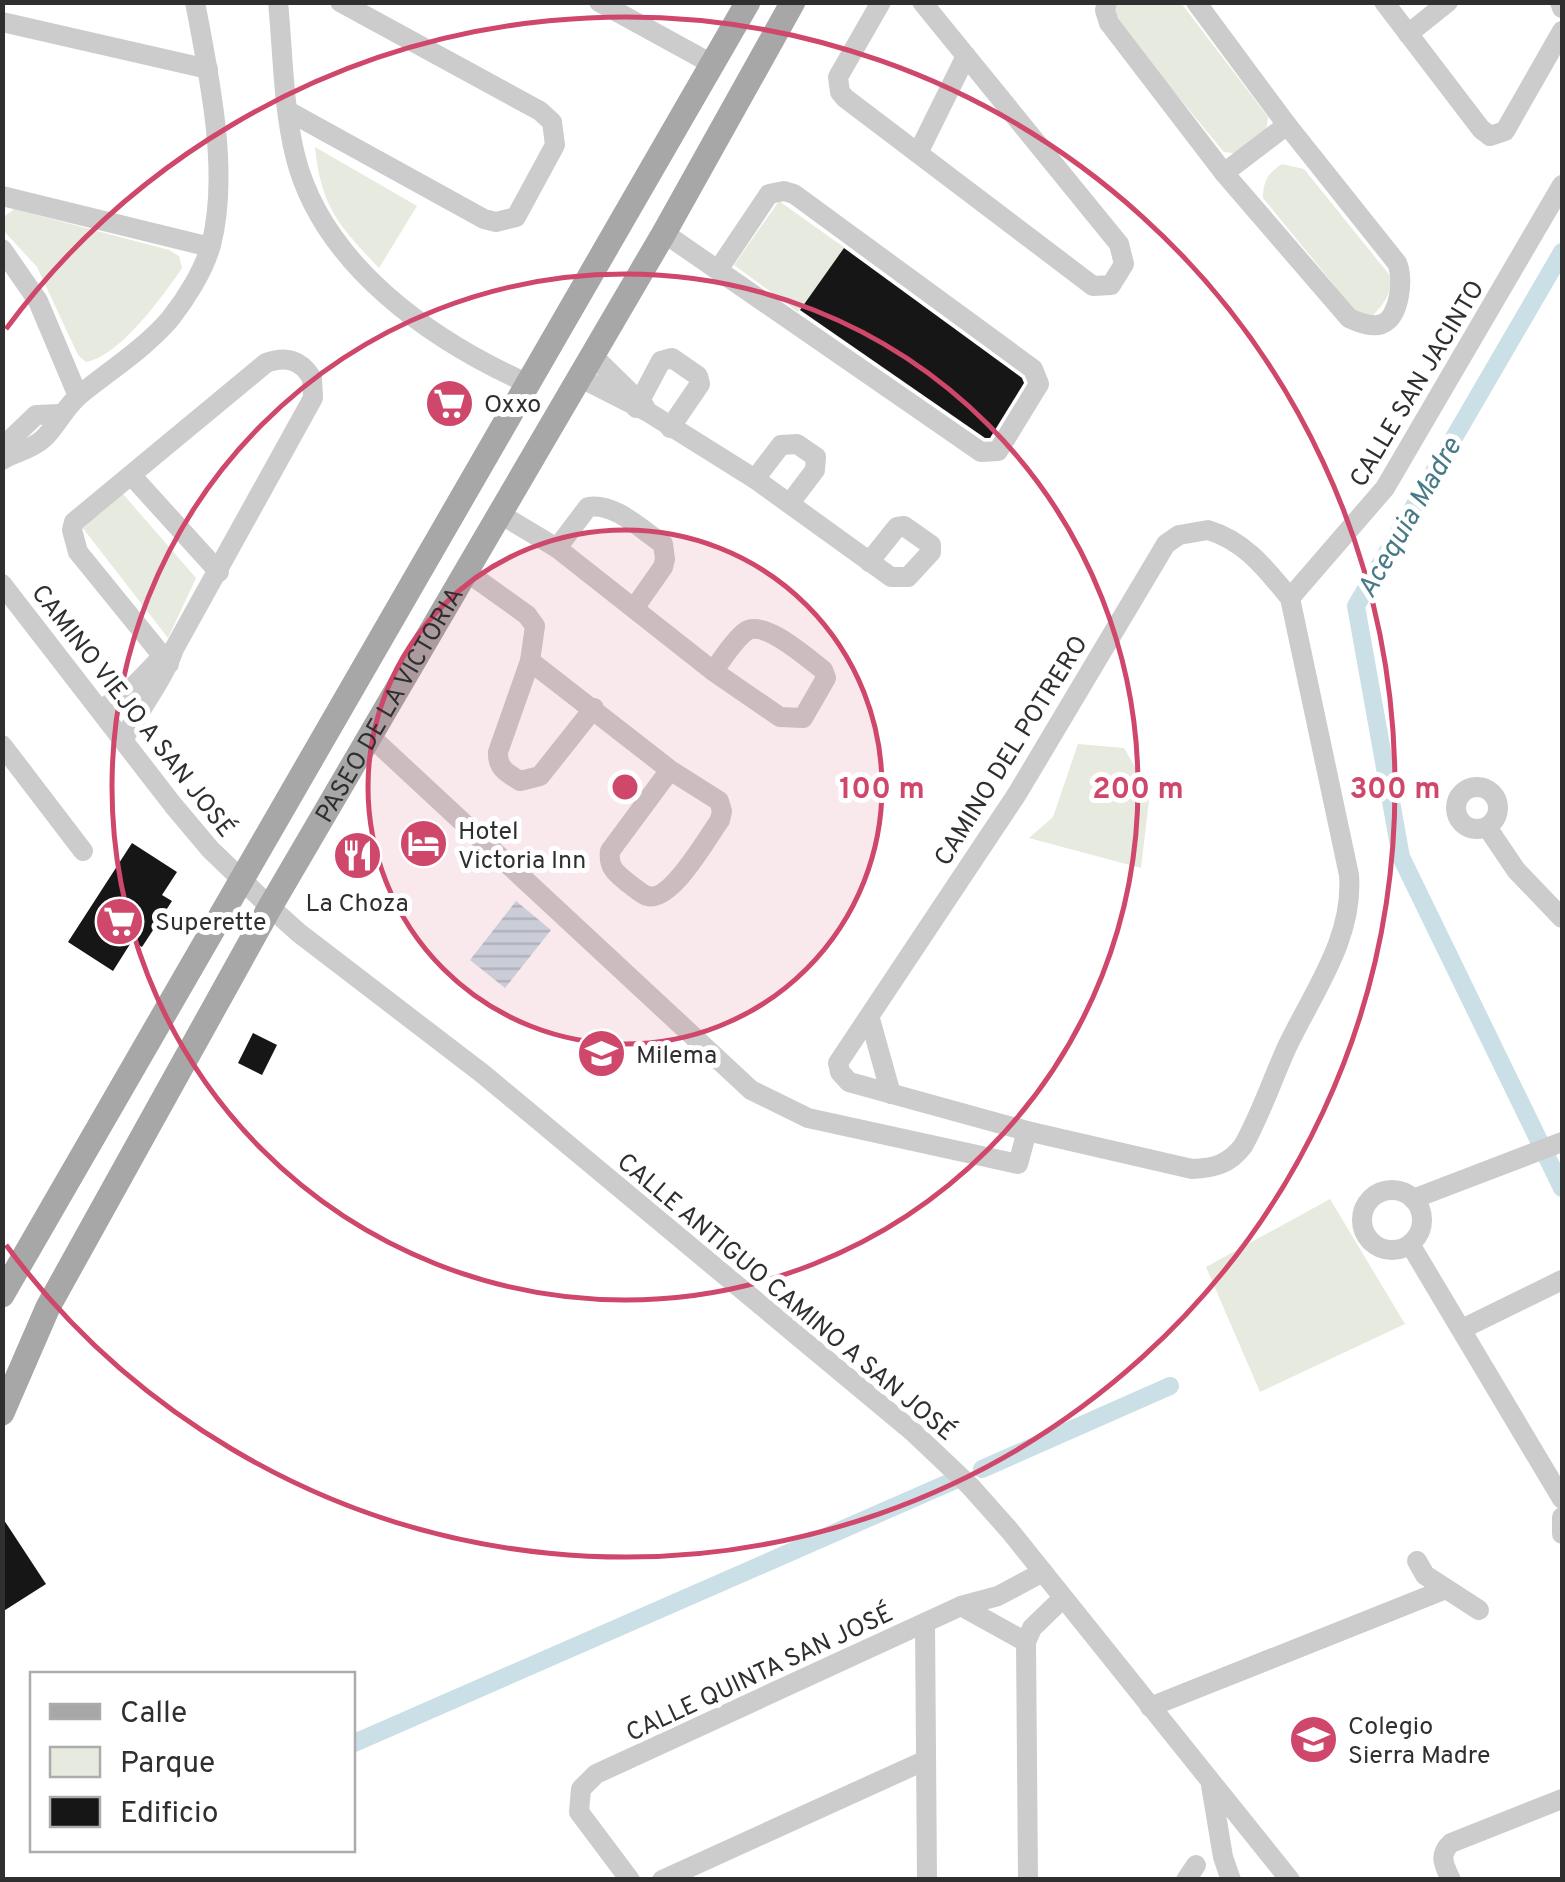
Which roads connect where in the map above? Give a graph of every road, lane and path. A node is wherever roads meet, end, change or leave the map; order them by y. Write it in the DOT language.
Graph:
graph roads {
  1 [pos="195,2"];
  2 [pos="278,2"];
  3 [pos="340,2"];
  4 [pos="599,2"];
  5 [pos="748,2"];
  6 [pos="793,2"];
  7 [pos="881,2"];
  8 [pos="922,2"];
  9 [pos="1107,2"];
  10 [pos="1196,2"];
  11 [pos="1384,2"];
  12 [pos="1448,2"];
  13 [pos="2,22"];
  14 [pos="1562,31"];
  15 [pos="1408,34"];
  16 [pos="966,56"];
  17 [pos="712,64"];
  18 [pos="208,69"];
  19 [pos="288,111"];
  20 [pos="1287,126"];
  21 [pos="918,153"];
  22 [pos="1224,173"];
  23 [pos="1562,186"];
  24 [pos="2,196"];
  25 [pos="664,233"];
  26 [pos="210,247"];
  27 [pos="2,249"];
  28 [pos="718,270"];
  29 [pos="586,366"];
  30 [pos="530,384"];
  31 [pos="78,396"];
  32 [pos="642,407"];
  33 [pos="670,428"];
  34 [pos="5,458"];
  35 [pos="131,475"];
  36 [pos="755,479"];
  37 [pos="790,504"];
  38 [pos="500,514"];
  39 [pos="557,548"];
  40 [pos="870,562"];
  41 [pos="218,572"];
  42 [pos="467,572"];
  43 [pos="2,584"];
  44 [pos="1290,598"];
  45 [pos="634,607"];
  46 [pos="169,657"];
  47 [pos="530,661"];
  48 [pos="713,671"];
  49 [pos="594,708"];
  50 [pos="101,710"];
  51 [pos="371,737"];
  52 [pos="123,740"];
  53 [pos="2,744"];
  54 [pos="670,770"];
  55 [pos="1487,827"];
  56 [pos="83,851"];
  57 [pos="243,880"];
  58 [pos="270,907"];
  59 [pos="1562,918"];
  60 [pos="870,1019"];
  61 [pos="890,1094"];
  62 [pos="1027,1132"];
  63 [pos="1562,1142"];
  64 [pos="1413,1199"];
  65 [pos="1410,1244"];
  66 [pos="1562,1280"];
  67 [pos="2,1295"];
  68 [pos="1462,1329"];
  69 [pos="2,1414"];
  70 [pos="1562,1499"];
  71 [pos="1562,1518"];
  72 [pos="1562,1534"];
  73 [pos="1416,1561"];
  74 [pos="1043,1572"];
  75 [pos="1446,1589"];
  76 [pos="1063,1598"];
  77 [pos="962,1606"];
  78 [pos="1479,1610"];
  79 [pos="925,1623"];
  80 [pos="1026,1642"];
  81 [pos="1150,1707"];
  82 [pos="926,1760"];
  83 [pos="1211,1783"];
  84 [pos="1562,1799"];
  85 [pos="1259,1842"];
  86 [pos="1228,1872"];
  87 [pos="630,1880"];
  88 [pos="662,1880"];
  89 [pos="927,1880"];
  90 [pos="1028,1880"];
  91 [pos="1290,1880"];
  92 [pos="1451,1880"];
  1 -- 18 [label="street"];
  2 -- 19 [label="street"];
  3 -- 19 [label="street"];
  4 -- 17 [label="street"];
  5 -- 17 [label="main road, PASEO DE LA VICTORIA"];
  6 -- 25 [label="main road, PASEO DE LA VICTORIA"];
  7 -- 21 [label="street"];
  8 -- 16 [label="street"];
  9 -- 22 [label="street"];
  10 -- 20 [label="street"];
  11 -- 15 [label="street"];
  12 -- 15 [label="street"];
  13 -- 18 [label="street"];
  14 -- 15 [label="street"];
  16 -- 21 [label="street"];
  16 -- 21 [label="street"];
  17 -- 30 [label="main road, PASEO DE LA VICTORIA"];
  18 -- 26 [label="street"];
  19 -- 30 [label="street"];
  20 -- 22 [label="street"];
  20 -- 22 [label="street"];
  23 -- 44 [label="street, CALLE SAN JACINTO"];
  24 -- 26 [label="street"];
  25 -- 28 [label="street"];
  25 -- 29 [label="main road, PASEO DE LA VICTORIA"];
  26 -- 31 [label="street"];
  27 -- 31 [label="street"];
  28 -- 28 [label="street"];
  29 -- 32 [label="street"];
  29 -- 38 [label="main road, PASEO DE LA VICTORIA"];
  30 -- 57 [label="main road, PASEO DE LA VICTORIA"];
  31 -- 34 [label="street"];
  32 -- 33 [label="street"];
  32 -- 33 [label="street"];
  33 -- 36 [label="street"];
  35 -- 41 [label="street"];
  35 -- 41 [label="street"];
  35 -- 46 [label="street"];
  36 -- 37 [label="street"];
  36 -- 37 [label="street"];
  37 -- 40 [label="street"];
  38 -- 39 [label="street"];
  38 -- 42 [label="main road, PASEO DE LA VICTORIA"];
  39 -- 45 [label="street"];
  39 -- 45 [label="street"];
  40 -- 40 [label="street"];
  41 -- 46 [label="street"];
  42 -- 47 [label="street"];
  42 -- 51 [label="main road, PASEO DE LA VICTORIA"];
  43 -- 50 [label="street, CAMINO VIEJO A SAN JOSÉ"];
  44 -- 60 [label="street, CAMINO DEL POTRERO"];
  44 -- 62 [label="street"];
  45 -- 48 [label="street"];
  46 -- 50 [label="street"];
  46 -- 52 [label="street"];
  47 -- 49 [label="street"];
  47 -- 49 [label="street"];
  48 -- 48 [label="street"];
  49 -- 54 [label="street"];
  50 -- 52 [label="street, CAMINO VIEJO A SAN JOSÉ"];
  51 -- 58 [label="main road, PASEO DE LA VICTORIA"];
  51 -- 62 [label="street"];
  52 -- 57 [label="street, CAMINO VIEJO A SAN JOSÉ"];
  53 -- 56 [label="street"];
  54 -- 54 [label="street"];
  55 -- 59 [label="street"];
  57 -- 58 [label="street, CAMINO VIEJO A SAN JOSÉ"];
  57 -- 67 [label="main road, PASEO DE LA VICTORIA"];
  58 -- 69 [label="main road, PASEO DE LA VICTORIA"];
  58 -- 74 [label="street, CALLE ANTIGUO CAMINO A SAN JOSÉ"];
  60 -- 61 [label="street"];
  60 -- 61 [label="street, CAMINO DEL POTRERO"];
  61 -- 62 [label="street"];
  63 -- 64 [label="street"];
  64 -- 65 [label="street"];
  64 -- 65 [label="street"];
  65 -- 68 [label="street"];
  66 -- 68 [label="street"];
  68 -- 70 [label="street"];
  71 -- 72 [label="street"];
  73 -- 75 [label="street"];
  74 -- 76 [label="street, CALLE ANTIGUO CAMINO A SAN JOSÉ"];
  74 -- 77 [label="street, CALLE QUINTA SAN JOSÉ"];
  75 -- 78 [label="street"];
  75 -- 81 [label="street"];
  76 -- 80 [label="street"];
  76 -- 81 [label="street, CALLE ANTIGUO CAMINO A SAN JOSÉ"];
  77 -- 79 [label="street, CALLE QUINTA SAN JOSÉ"];
  77 -- 80 [label="street"];
  79 -- 82 [label="street"];
  79 -- 87 [label="street, CALLE QUINTA SAN JOSÉ"];
  80 -- 90 [label="street"];
  81 -- 83 [label="street, CALLE ANTIGUO CAMINO A SAN JOSÉ"];
  82 -- 88 [label="street"];
  82 -- 89 [label="street"];
  83 -- 85 [label="street, CALLE ANTIGUO CAMINO A SAN JOSÉ"];
  83 -- 86 [label="street"];
  84 -- 92 [label="street"];
  85 -- 86 [label="street"];
  85 -- 91 [label="street, CALLE ANTIGUO CAMINO A SAN JOSÉ"];
}
